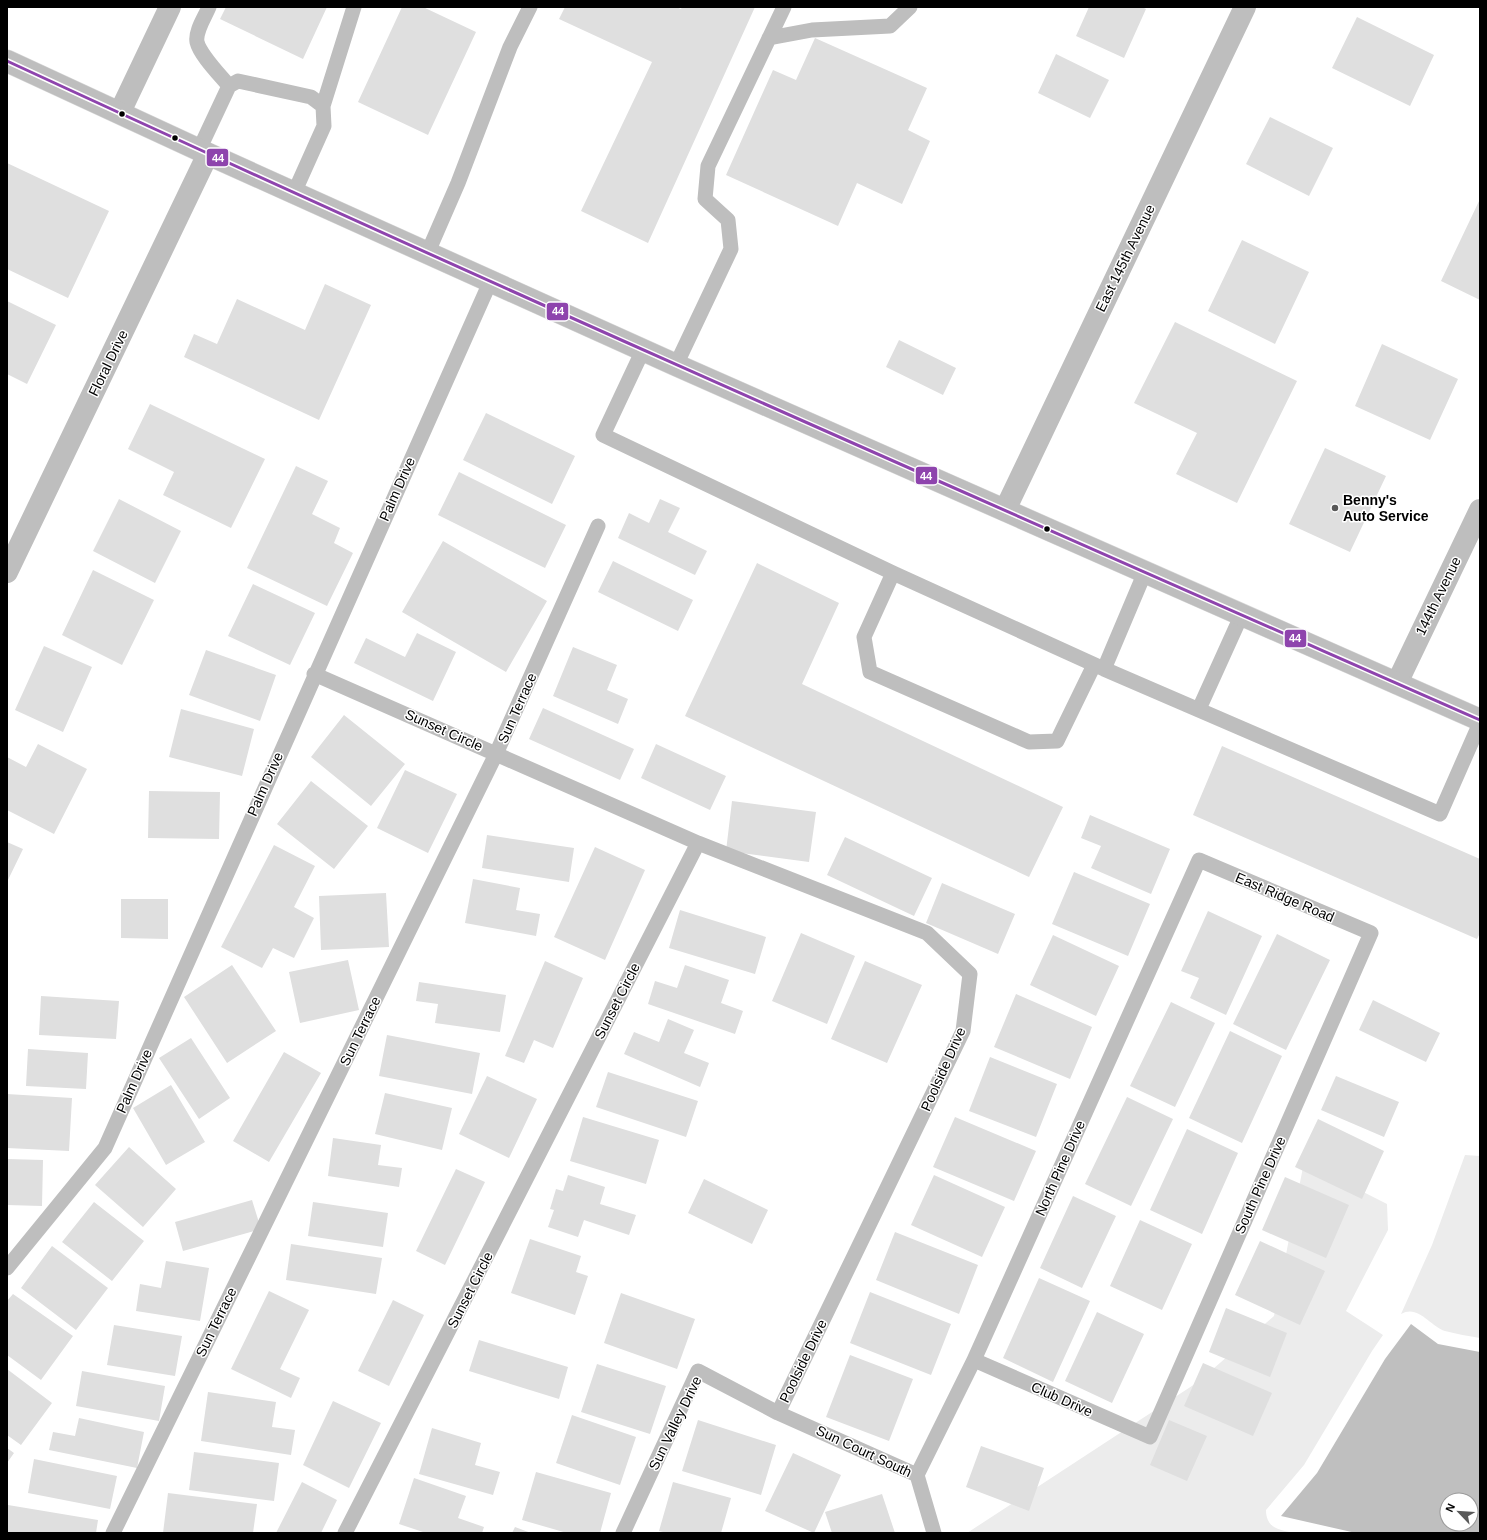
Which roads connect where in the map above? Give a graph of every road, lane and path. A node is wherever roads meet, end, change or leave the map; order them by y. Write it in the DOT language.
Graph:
graph roads {
  1 [pos="170,7"];
  2 [pos="209,7"];
  3 [pos="354,7"];
  4 [pos="530,7"];
  5 [pos="784,7"];
  6 [pos="910,7"];
  7 [pos="1245,7"];
  8 [pos="769,38"];
  9 [pos="7,61"];
  10 [pos="229,86"];
  11 [pos="323,106"];
  12 [pos="120,112"];
  13 [pos="204,152"];
  14 [pos="294,193"];
  15 [pos="428,252"];
  16 [pos="491,280"];
  17 [pos="643,350"];
  18 [pos="676,364"];
  19 [pos="1005,510"];
  20 [pos="1480,510"];
  21 [pos="598,526"];
  22 [pos="7,572"];
  23 [pos="1145,572"];
  24 [pos="893,573"];
  25 [pos="1242,614"];
  26 [pos="1099,667"];
  27 [pos="314,674"];
  28 [pos="1396,683"];
  29 [pos="1199,709"];
  30 [pos="1480,720"];
  31 [pos="1480,723"];
  32 [pos="496,754"];
  33 [pos="698,843"];
  34 [pos="1199,860"];
  35 [pos="1371,933"];
  36 [pos="7,1268"];
  37 [pos="974,1360"];
  38 [pos="778,1412"];
  39 [pos="1150,1437"];
  40 [pos="917,1475"];
  41 [pos="113,1533"];
  42 [pos="345,1533"];
  43 [pos="622,1533"];
  44 [pos="934,1533"];
  1 -- 12 [label="main road"];
  2 -- 10 [label="lane"];
  3 -- 11 [label="lane"];
  4 -- 15 [label="lane"];
  5 -- 8 [label="lane"];
  6 -- 8 [label="lane"];
  7 -- 19 [label="main road, East 145th Avenue"];
  8 -- 18 [label="lane"];
  9 -- 12 [label="main road"];
  10 -- 11 [label="lane"];
  10 -- 13 [label="lane"];
  11 -- 14 [label="lane"];
  12 -- 13 [label="main road"];
  13 -- 14 [label="main road"];
  13 -- 22 [label="main road, Floral Drive"];
  14 -- 15 [label="main road"];
  15 -- 16 [label="main road"];
  16 -- 17 [label="main road"];
  16 -- 27 [label="lane, Palm Drive"];
  17 -- 18 [label="main road"];
  17 -- 24 [label="lane"];
  18 -- 19 [label="main road"];
  19 -- 23 [label="main road"];
  20 -- 28 [label="main road, 144th Avenue"];
  21 -- 32 [label="lane, Sun Terrace"];
  23 -- 25 [label="main road"];
  23 -- 26 [label="lane"];
  24 -- 26 [label="lane"];
  24 -- 26 [label="lane"];
  25 -- 28 [label="main road"];
  25 -- 29 [label="lane"];
  26 -- 29 [label="lane"];
  27 -- 32 [label="lane, Sunset Circle"];
  27 -- 36 [label="lane, Palm Drive"];
  28 -- 30 [label="main road"];
  29 -- 31 [label="lane"];
  32 -- 33 [label="lane, Sunset Circle"];
  32 -- 41 [label="lane, Sun Terrace"];
  33 -- 38 [label="lane, Poolside Drive"];
  33 -- 42 [label="lane, Sunset Circle"];
  34 -- 35 [label="lane, East Ridge Road"];
  34 -- 37 [label="lane, North Pine Drive"];
  35 -- 39 [label="lane, South Pine Drive"];
  37 -- 39 [label="lane, Club Drive"];
  37 -- 40 [label="lane, North Pine Drive"];
  38 -- 40 [label="lane, Sun Court South"];
  38 -- 43 [label="lane, Sun Valley Drive"];
  40 -- 44 [label="lane, Sun Court South"];
}
